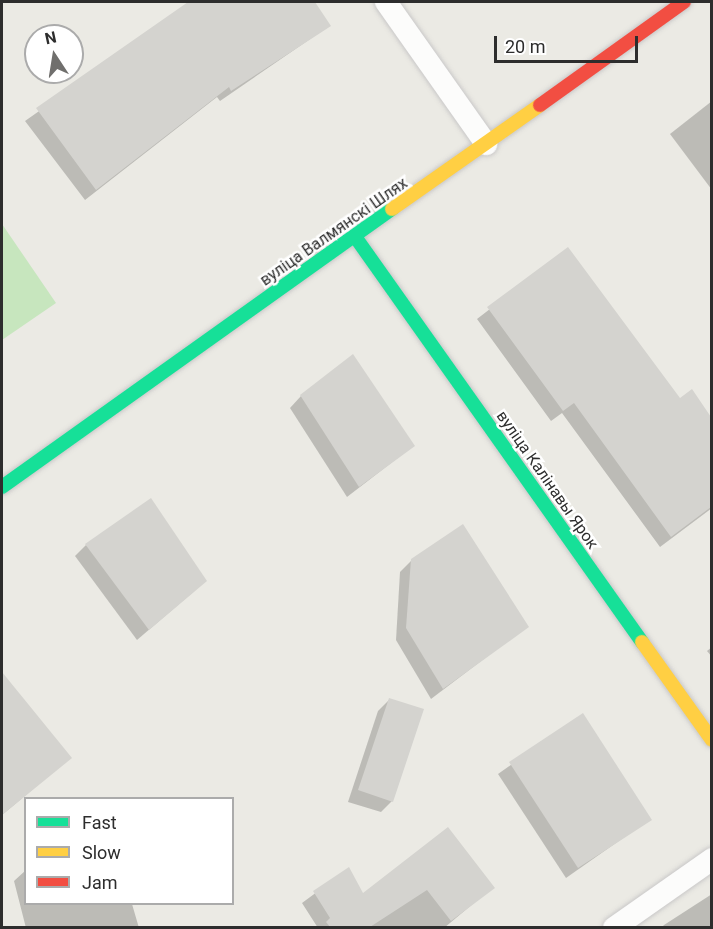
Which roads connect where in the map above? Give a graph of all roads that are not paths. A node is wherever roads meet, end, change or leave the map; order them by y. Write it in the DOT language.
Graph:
graph roads {
  1 [pos="386,2"];
  2 [pos="684,2"];
  3 [pos="486,144"];
  4 [pos="356,238"];
  5 [pos="2,487"];
  6 [pos="711,740"];
  7 [pos="711,859"];
  8 [pos="615,927"];
  1 -- 3 [label="lane"];
  2 -- 3 [label="street, вуліца Валмянскі Шлях"];
  3 -- 4 [label="street, вуліца Валмянскі Шлях"];
  4 -- 5 [label="street, вуліца Валмянскі Шлях"];
  4 -- 6 [label="street, вуліца Калінавы Ярок"];
  7 -- 8 [label="lane"];
}
